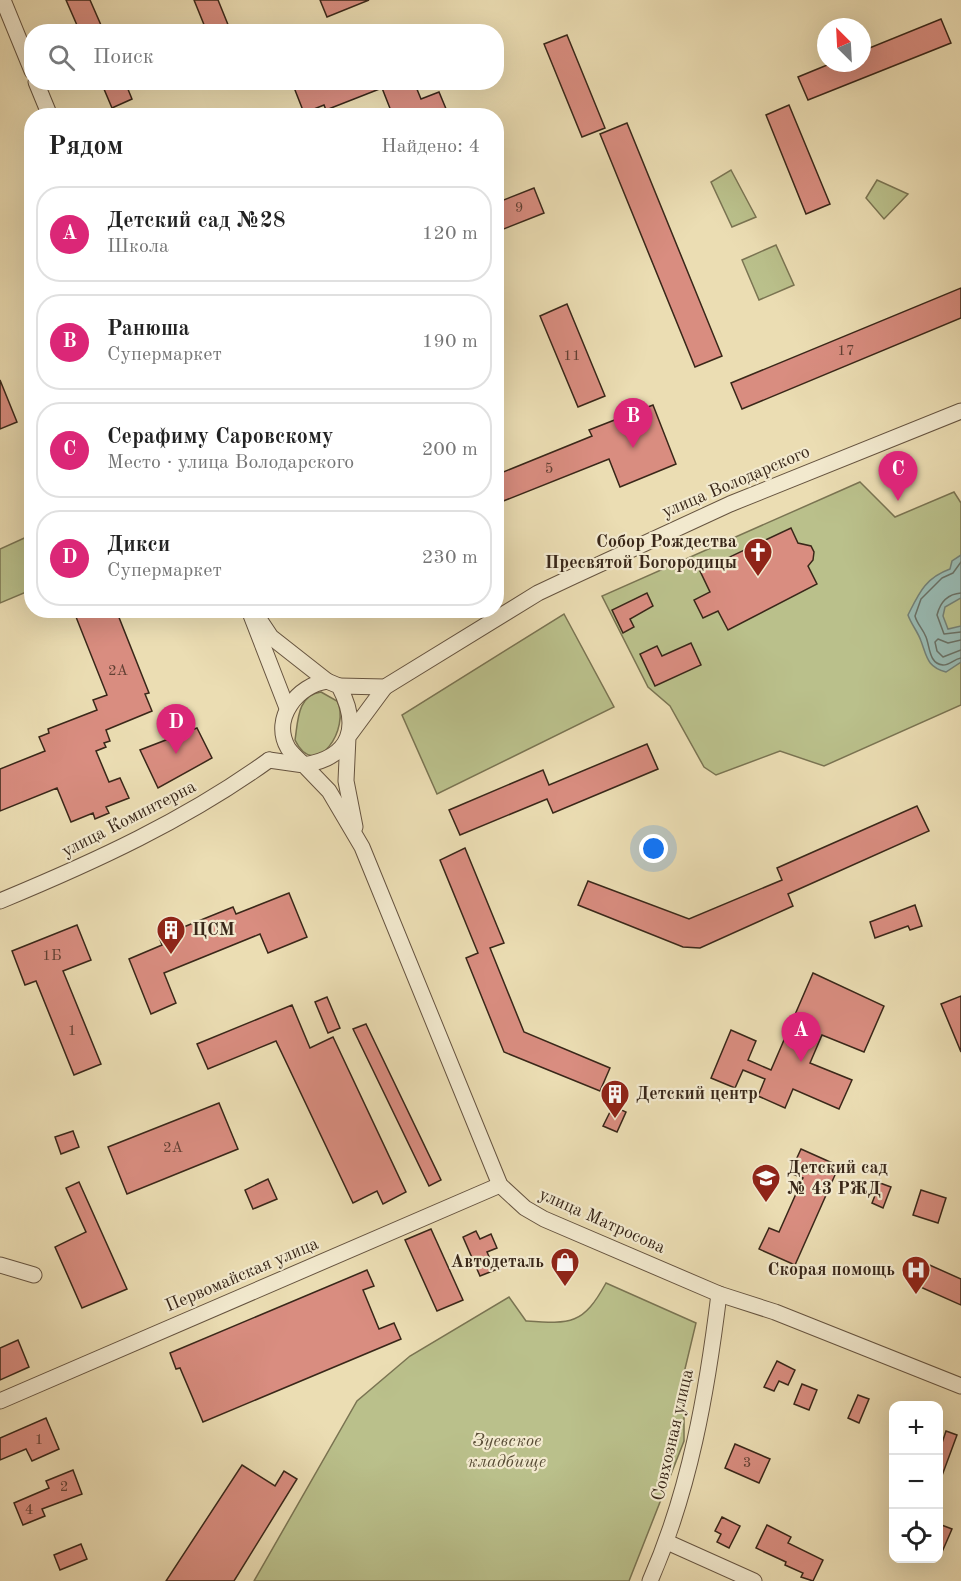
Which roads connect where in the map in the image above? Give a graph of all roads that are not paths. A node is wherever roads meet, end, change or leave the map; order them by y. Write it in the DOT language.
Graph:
graph roads {
  1 [pos="3,0"];
  2 [pos="24,51"];
  3 [pos="39,90"];
  4 [pos="47,108"];
  5 [pos="961,411"];
  6 [pos="504,614"];
  7 [pos="254,618"];
  8 [pos="257,618"];
  9 [pos="497,618"];
  10 [pos="333,683"];
  11 [pos="385,687"];
  12 [pos="285,715"];
  13 [pos="348,737"];
  14 [pos="269,760"];
  15 [pos="304,765"];
  16 [pos="358,840"];
  17 [pos="0,901"];
  18 [pos="500,1185"];
  19 [pos="0,1265"];
  20 [pos="34,1275"];
  21 [pos="719,1294"];
  22 [pos="961,1386"];
  23 [pos="0,1401"];
  24 [pos="667,1542"];
  25 [pos="650,1581"];
  26 [pos="754,1581"];
  1 -- 2 [label="street"];
  3 -- 4 [label="street"];
  5 -- 6 [label="street, улица Володарского"];
  7 -- 12 [label="street"];
  8 -- 10 [label="street"];
  9 -- 11 [label="street, улица Володарского"];
  10 -- 11 [label="street"];
  10 -- 12 [label="street"];
  10 -- 13 [label="street"];
  11 -- 13 [label="street"];
  12 -- 14 [label="street"];
  12 -- 15 [label="street"];
  13 -- 15 [label="street"];
  13 -- 16 [label="street"];
  14 -- 15 [label="street"];
  14 -- 17 [label="street, улица Коминтерна"];
  15 -- 16 [label="street, улица Матросова"];
  16 -- 18 [label="street, улица Матросова"];
  18 -- 21 [label="street, улица Матросова"];
  18 -- 23 [label="street, Первомайская улица"];
  19 -- 20 [label="street"];
  21 -- 22 [label="street, улица Матросова"];
  21 -- 24 [label="street, Совхозная улица"];
  24 -- 25 [label="street, Совхозная улица"];
  24 -- 26 [label="street"];
}
